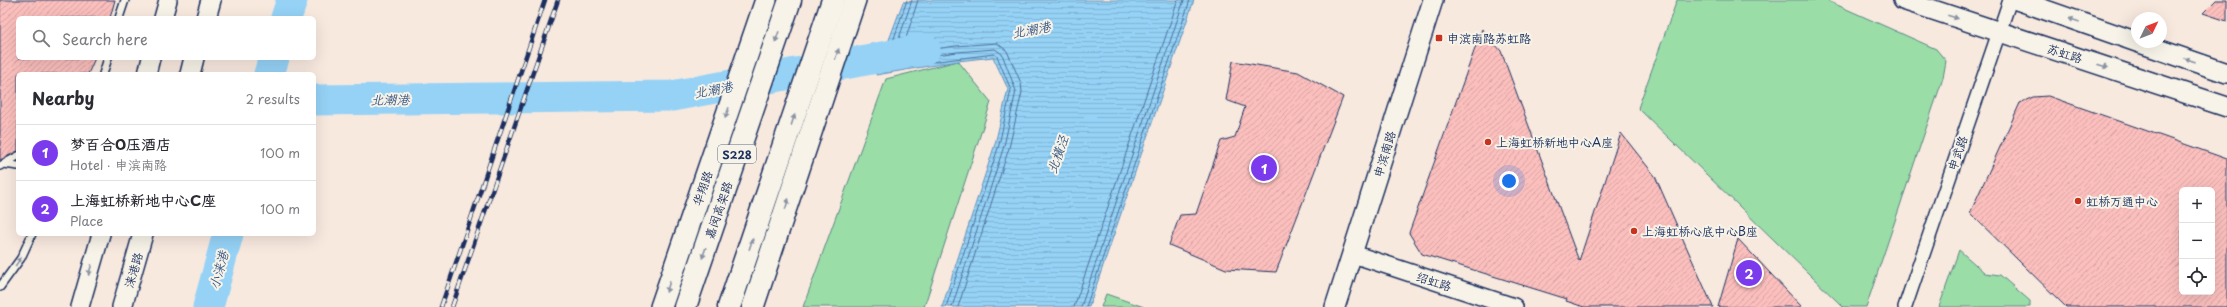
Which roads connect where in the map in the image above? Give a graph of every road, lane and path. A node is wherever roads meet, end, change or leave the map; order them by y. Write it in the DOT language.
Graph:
graph roads {
  1 [pos="168,0"];
  2 [pos="211,0"];
  3 [pos="766,0"];
  4 [pos="790,0"];
  5 [pos="833,0"];
  6 [pos="1433,0"];
  7 [pos="1903,0"];
  8 [pos="2010,0"];
  9 [pos="2017,0"];
  10 [pos="124,1"];
  11 [pos="855,1"];
  12 [pos="120,16"];
  13 [pos="164,16"];
  14 [pos="207,16"];
  15 [pos="1998,32"];
  16 [pos="2131,40"];
  17 [pos="2154,48"];
  18 [pos="107,60"];
  19 [pos="150,60"];
  20 [pos="194,60"];
  21 [pos="104,72"];
  22 [pos="148,72"];
  23 [pos="190,72"];
  24 [pos="2227,73"];
  25 [pos="2227,107"];
  26 [pos="16,157"];
  27 [pos="2,165"];
  28 [pos="16,166"];
  29 [pos="31,236"];
  30 [pos="100,236"];
  31 [pos="142,236"];
  32 [pos="1354,254"];
  33 [pos="0,287"];
  34 [pos="80,307"];
  35 [pos="122,307"];
  36 [pos="661,307"];
  37 [pos="685,307"];
  38 [pos="729,307"];
  39 [pos="753,307"];
  40 [pos="1335,307"];
  41 [pos="1514,307"];
  42 [pos="1905,307"];
  1 -- 13 [label="street"];
  2 -- 14 [label="main road"];
  3 -- 36 [label="main road, 华翔路, one-way"];
  4 -- 37 [label="highway, 嘉闵高架路 / S228, one-way"];
  38 -- 5 [label="highway, one-way"];
  6 -- 32 [label="main road, 申滨南路"];
  7 -- 15 [label="main road, 苏虹路, one-way"];
  8 -- 15 [label="street, 申武路"];
  16 -- 9 [label="main road, one-way"];
  10 -- 12 [label="lane"];
  39 -- 11 [label="main road, one-way"];
  15 -- 25 [label="main road, 苏虹路, one-way"];
  15 -- 42 [label="street, 申武路"];
  24 -- 17 [label="main road, one-way"];
  18 -- 21 [label="lane"];
  19 -- 22 [label="street"];
  20 -- 23 [label="main road"];
  26 -- 27 [label="lane"];
  27 -- 28 [label="lane"];
  33 -- 29 [label="lane, one-way"];
  30 -- 34 [label="street, one-way"];
  31 -- 35 [label="main road, 涞港路"];
  32 -- 40 [label="main road, 申滨南路"];
  32 -- 41 [label="street, 绍虹路"];
}
